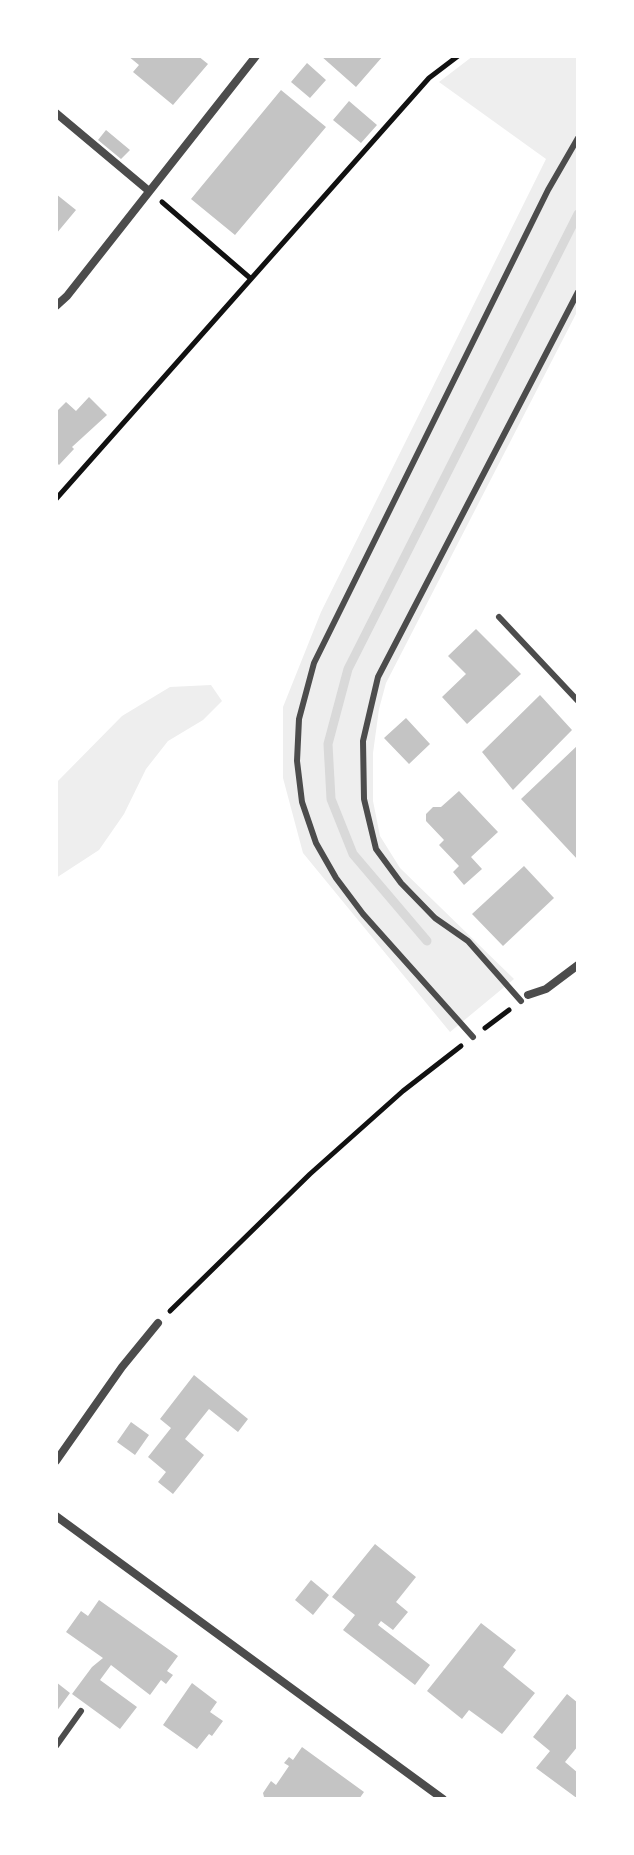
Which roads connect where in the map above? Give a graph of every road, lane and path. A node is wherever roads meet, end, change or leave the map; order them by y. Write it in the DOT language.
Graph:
graph roads {
  1 [pos="256,56"];
  2 [pos="458,56"];
  3 [pos="56,113"];
  4 [pos="578,138"];
  5 [pos="149,191"];
  6 [pos="250,278"];
  7 [pos="578,292"];
  8 [pos="56,306"];
  9 [pos="56,499"];
  10 [pos="499,617"];
  11 [pos="578,701"];
  12 [pos="578,965"];
  13 [pos="524,998"];
  14 [pos="473,1037"];
  15 [pos="158,1323"];
  16 [pos="56,1461"];
  17 [pos="56,1516"];
  18 [pos="81,1711"];
  19 [pos="56,1746"];
  20 [pos="443,1799"];
  1 -- 5 [label="street"];
  2 -- 6 [label="path"];
  3 -- 5 [label="street"];
  4 -- 14 [label="lane"];
  5 -- 6 [label="path"];
  5 -- 8 [label="street"];
  6 -- 9 [label="path"];
  7 -- 13 [label="lane"];
  10 -- 11 [label="lane"];
  12 -- 13 [label="street"];
  13 -- 14 [label="path"];
  14 -- 15 [label="path"];
  15 -- 16 [label="street"];
  17 -- 20 [label="street"];
  18 -- 19 [label="lane"];
}
